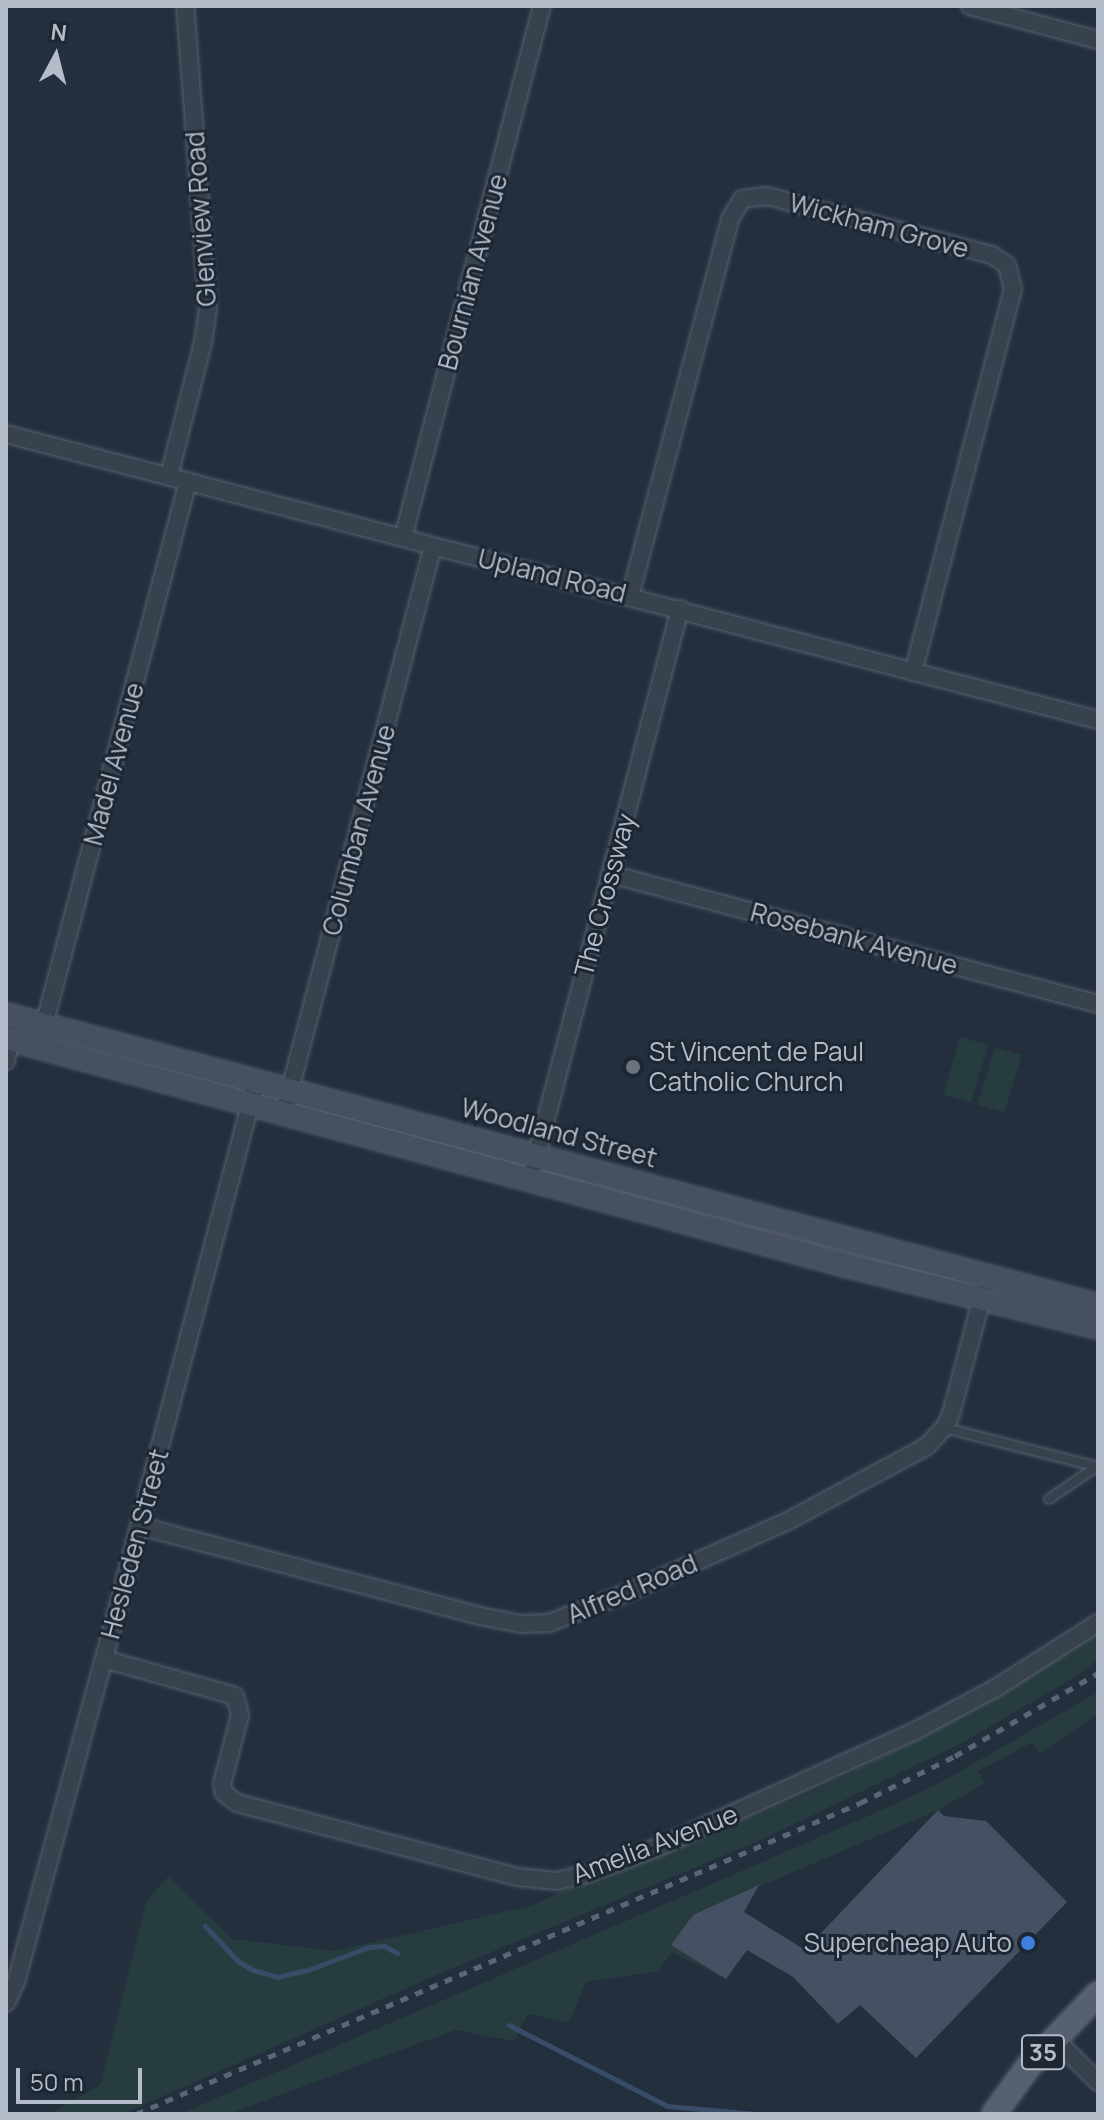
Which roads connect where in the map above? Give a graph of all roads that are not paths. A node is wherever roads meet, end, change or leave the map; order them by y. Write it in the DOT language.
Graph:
graph roads {
  1 [pos="185,6"];
  2 [pos="542,6"];
  3 [pos="970,6"];
  4 [pos="1098,40"];
  5 [pos="6,434"];
  6 [pos="169,476"];
  7 [pos="188,481"];
  8 [pos="403,538"];
  9 [pos="433,546"];
  10 [pos="630,596"];
  11 [pos="680,609"];
  12 [pos="913,672"];
  13 [pos="1098,720"];
  14 [pos="610,874"];
  15 [pos="1098,1004"];
  16 [pos="9,1034"];
  17 [pos="42,1036"];
  18 [pos="290,1091"];
  19 [pos="253,1093"];
  20 [pos="284,1113"];
  21 [pos="536,1155"];
  22 [pos="529,1180"];
  23 [pos="985,1287"];
  24 [pos="1098,1306"];
  25 [pos="1098,1327"];
  26 [pos="945,1427"];
  27 [pos="1097,1467"];
  28 [pos="1049,1499"];
  29 [pos="140,1526"];
  30 [pos="1098,1623"];
  31 [pos="104,1659"];
  32 [pos="11,1981"];
  33 [pos="1098,1994"];
  34 [pos="6,2003"];
  35 [pos="1055,2039"];
  36 [pos="1098,2082"];
  37 [pos="994,2114"];
  1 -- 6 [label="street, Glenview Road"];
  2 -- 8 [label="street, Bournian Avenue"];
  3 -- 4 [label="street"];
  5 -- 6 [label="street, Upland Road"];
  6 -- 7 [label="street, Upland Road"];
  7 -- 8 [label="street, Upland Road"];
  7 -- 17 [label="street, Madel Avenue"];
  8 -- 9 [label="street, Upland Road"];
  9 -- 10 [label="street, Upland Road"];
  9 -- 18 [label="street, Columban Avenue"];
  10 -- 11 [label="street, Upland Road"];
  10 -- 12 [label="street, Wickham Grove"];
  11 -- 12 [label="street, Upland Road"];
  11 -- 14 [label="street, The Crossway"];
  12 -- 13 [label="street, Upland Road"];
  14 -- 15 [label="street, Rosebank Avenue"];
  14 -- 21 [label="street, The Crossway"];
  16 -- 17 [label="main road, Woodland Street"];
  17 -- 19 [label="main road, Woodland Street"];
  18 -- 19 [label="main road, Woodland Street"];
  18 -- 20 [label="street, Columban Avenue"];
  18 -- 21 [label="main road, Woodland Street"];
  19 -- 20 [label="main road, Woodland Street"];
  19 -- 29 [label="street, Hesleden Street"];
  20 -- 22 [label="main road, Woodland Street"];
  21 -- 22 [label="street, The Crossway"];
  21 -- 23 [label="main road, Woodland Street"];
  22 -- 23 [label="main road, Woodland Street"];
  23 -- 24 [label="main road, Woodland Street"];
  23 -- 25 [label="main road, Woodland Street"];
  23 -- 26 [label="street, Alfred Road"];
  26 -- 27 [label="lane"];
  26 -- 29 [label="street, Alfred Road"];
  27 -- 28 [label="lane"];
  29 -- 31 [label="street, Hesleden Street"];
  30 -- 31 [label="street, Amelia Avenue"];
  31 -- 32 [label="street, Hesleden Street"];
  32 -- 34 [label="street, Hesleden Street"];
  33 -- 35 [label="main road, 35"];
  35 -- 36 [label="street"];
  35 -- 37 [label="main road, 35"];
}
